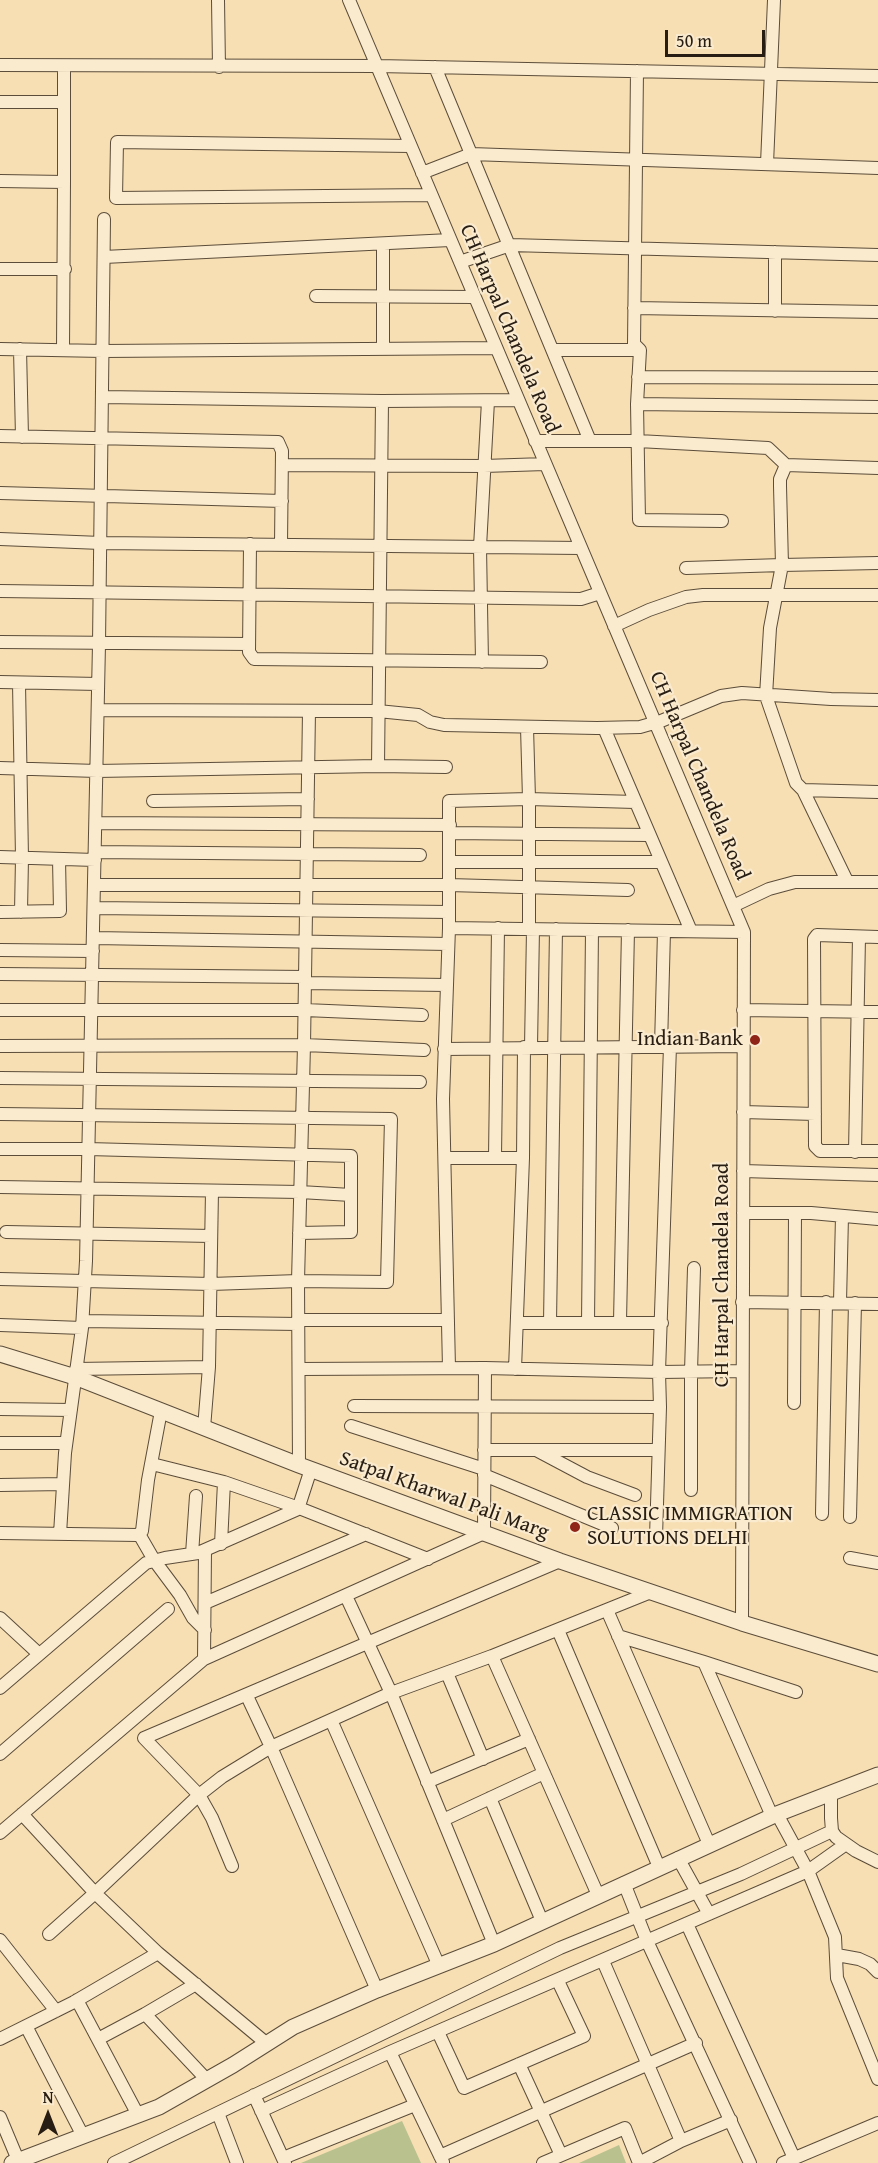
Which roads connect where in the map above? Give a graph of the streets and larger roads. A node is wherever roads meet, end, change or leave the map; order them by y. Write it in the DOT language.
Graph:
graph roads {
  1 [pos="218,0"];
  2 [pos="349,0"];
  3 [pos="774,0"];
  4 [pos="0,65"];
  5 [pos="64,66"];
  6 [pos="377,66"];
  7 [pos="219,67"];
  8 [pos="435,68"];
  9 [pos="637,71"];
  10 [pos="771,74"];
  11 [pos="878,76"];
  12 [pos="0,102"];
  13 [pos="64,102"];
  14 [pos="410,146"];
  15 [pos="471,154"];
  16 [pos="636,160"];
  17 [pos="767,164"];
  18 [pos="878,168"];
  19 [pos="422,173"];
  20 [pos="0,181"];
  21 [pos="64,182"];
  22 [pos="431,195"];
  23 [pos="104,219"];
  24 [pos="450,240"];
  25 [pos="382,244"];
  26 [pos="510,245"];
  27 [pos="635,248"];
  28 [pos="776,252"];
  29 [pos="878,255"];
  30 [pos="104,257"];
  31 [pos="460,262"];
  32 [pos="0,269"];
  33 [pos="65,269"];
  34 [pos="383,294"];
  35 [pos="316,296"];
  36 [pos="474,297"];
  37 [pos="634,308"];
  38 [pos="775,310"];
  39 [pos="878,312"];
  40 [pos="496,348"];
  41 [pos="0,349"];
  42 [pos="20,349"];
  43 [pos="63,350"];
  44 [pos="383,350"];
  45 [pos="554,350"];
  46 [pos="640,350"];
  47 [pos="103,351"];
  48 [pos="638,377"];
  49 [pos="878,378"];
  50 [pos="103,397"];
  51 [pos="518,400"];
  52 [pos="382,401"];
  53 [pos="488,401"];
  54 [pos="637,404"];
  55 [pos="878,407"];
  56 [pos="0,436"];
  57 [pos="22,437"];
  58 [pos="102,439"];
  59 [pos="535,441"];
  60 [pos="590,441"];
  61 [pos="638,441"];
  62 [pos="545,464"];
  63 [pos="282,465"];
  64 [pos="382,465"];
  65 [pos="786,465"];
  66 [pos="484,466"];
  67 [pos="878,468"];
  68 [pos="0,493"];
  69 [pos="101,496"];
  70 [pos="282,501"];
  71 [pos="722,521"];
  72 [pos="0,539"];
  73 [pos="100,543"];
  74 [pos="250,544"];
  75 [pos="281,544"];
  76 [pos="381,545"];
  77 [pos="480,547"];
  78 [pos="581,548"];
  79 [pos="878,563"];
  80 [pos="782,565"];
  81 [pos="686,568"];
  82 [pos="0,591"];
  83 [pos="100,593"];
  84 [pos="600,593"];
  85 [pos="250,595"];
  86 [pos="380,595"];
  87 [pos="878,595"];
  88 [pos="776,596"];
  89 [pos="481,597"];
  90 [pos="614,626"];
  91 [pos="0,642"];
  92 [pos="99,644"];
  93 [pos="249,644"];
  94 [pos="379,662"];
  95 [pos="482,662"];
  96 [pos="541,662"];
  97 [pos="0,682"];
  98 [pos="19,682"];
  99 [pos="98,684"];
  100 [pos="766,696"];
  101 [pos="878,700"];
  102 [pos="98,710"];
  103 [pos="309,711"];
  104 [pos="378,711"];
  105 [pos="655,723"];
  106 [pos="527,727"];
  107 [pos="604,728"];
  108 [pos="378,766"];
  109 [pos="446,767"];
  110 [pos="0,768"];
  111 [pos="308,768"];
  112 [pos="21,770"];
  113 [pos="97,771"];
  114 [pos="803,790"];
  115 [pos="878,792"];
  116 [pos="308,799"];
  117 [pos="529,799"];
  118 [pos="153,801"];
  119 [pos="635,802"];
  120 [pos="96,823"];
  121 [pos="307,825"];
  122 [pos="450,829"];
  123 [pos="529,835"];
  124 [pos="649,835"];
  125 [pos="307,853"];
  126 [pos="420,855"];
  127 [pos="95,856"];
  128 [pos="0,857"];
  129 [pos="22,858"];
  130 [pos="59,859"];
  131 [pos="450,862"];
  132 [pos="529,862"];
  133 [pos="661,862"];
  134 [pos="847,881"];
  135 [pos="878,882"];
  136 [pos="306,884"];
  137 [pos="95,885"];
  138 [pos="449,885"];
  139 [pos="529,887"];
  140 [pos="628,890"];
  141 [pos="733,906"];
  142 [pos="94,908"];
  143 [pos="306,910"];
  144 [pos="0,912"];
  145 [pos="21,912"];
  146 [pos="449,912"];
  147 [pos="449,928"];
  148 [pos="498,928"];
  149 [pos="531,929"];
  150 [pos="556,929"];
  151 [pos="592,930"];
  152 [pos="628,930"];
  153 [pos="664,931"];
  154 [pos="691,931"];
  155 [pos="744,932"];
  156 [pos="859,936"];
  157 [pos="878,936"];
  158 [pos="306,942"];
  159 [pos="448,944"];
  160 [pos="94,945"];
  161 [pos="0,950"];
  162 [pos="0,974"];
  163 [pos="93,976"];
  164 [pos="305,980"];
  165 [pos="446,986"];
  166 [pos="0,1010"];
  167 [pos="92,1010"];
  168 [pos="305,1010"];
  169 [pos="743,1010"];
  170 [pos="814,1010"];
  171 [pos="858,1012"];
  172 [pos="878,1012"];
  173 [pos="422,1015"];
  174 [pos="304,1045"];
  175 [pos="0,1046"];
  176 [pos="91,1046"];
  177 [pos="743,1046"];
  178 [pos="497,1047"];
  179 [pos="528,1047"];
  180 [pos="555,1047"];
  181 [pos="591,1047"];
  182 [pos="626,1047"];
  183 [pos="666,1047"];
  184 [pos="444,1049"];
  185 [pos="424,1050"];
  186 [pos="0,1078"];
  187 [pos="90,1078"];
  188 [pos="303,1080"];
  189 [pos="420,1082"];
  190 [pos="743,1112"];
  191 [pos="0,1114"];
  192 [pos="814,1114"];
  193 [pos="89,1115"];
  194 [pos="302,1117"];
  195 [pos="0,1149"];
  196 [pos="88,1149"];
  197 [pos="878,1151"];
  198 [pos="855,1152"];
  199 [pos="301,1155"];
  200 [pos="495,1157"];
  201 [pos="445,1158"];
  202 [pos="523,1158"];
  203 [pos="743,1171"];
  204 [pos="878,1175"];
  205 [pos="0,1187"];
  206 [pos="87,1188"];
  207 [pos="212,1191"];
  208 [pos="300,1192"];
  209 [pos="351,1195"];
  210 [pos="743,1213"];
  211 [pos="795,1213"];
  212 [pos="842,1216"];
  213 [pos="878,1219"];
  214 [pos="6,1232"];
  215 [pos="87,1233"];
  216 [pos="299,1233"];
  217 [pos="210,1236"];
  218 [pos="694,1268"];
  219 [pos="0,1279"];
  220 [pos="297,1281"];
  221 [pos="85,1282"];
  222 [pos="211,1284"];
  223 [pos="742,1302"];
  224 [pos="794,1302"];
  225 [pos="826,1302"];
  226 [pos="840,1302"];
  227 [pos="855,1303"];
  228 [pos="878,1304"];
  229 [pos="448,1320"];
  230 [pos="298,1322"];
  231 [pos="620,1322"];
  232 [pos="210,1323"];
  233 [pos="517,1323"];
  234 [pos="550,1323"];
  235 [pos="588,1323"];
  236 [pos="662,1323"];
  237 [pos="83,1324"];
  238 [pos="0,1325"];
  239 [pos="0,1354"];
  240 [pos="209,1368"];
  241 [pos="449,1368"];
  242 [pos="485,1368"];
  243 [pos="299,1369"];
  244 [pos="515,1369"];
  245 [pos="742,1371"];
  246 [pos="659,1372"];
  247 [pos="691,1372"];
  248 [pos="76,1373"];
  249 [pos="794,1403"];
  250 [pos="354,1406"];
  251 [pos="484,1406"];
  252 [pos="660,1407"];
  253 [pos="0,1409"];
  254 [pos="70,1410"];
  255 [pos="161,1411"];
  256 [pos="351,1426"];
  257 [pos="204,1428"];
  258 [pos="0,1443"];
  259 [pos="66,1443"];
  260 [pos="484,1450"];
  261 [pos="537,1450"];
  262 [pos="658,1450"];
  263 [pos="152,1464"];
  264 [pos="305,1467"];
  265 [pos="484,1472"];
  266 [pos="224,1482"];
  267 [pos="63,1484"];
  268 [pos="0,1485"];
  269 [pos="691,1490"];
  270 [pos="196,1496"];
  271 [pos="635,1496"];
  272 [pos="299,1508"];
  273 [pos="822,1514"];
  274 [pos="849,1517"];
  275 [pos="612,1528"];
  276 [pos="0,1533"];
  277 [pos="484,1533"];
  278 [pos="60,1534"];
  279 [pos="139,1534"];
  280 [pos="366,1534"];
  281 [pos="656,1537"];
  282 [pos="221,1544"];
  283 [pos="205,1551"];
  284 [pos="192,1554"];
  285 [pos="849,1558"];
  286 [pos="428,1559"];
  287 [pos="154,1560"];
  288 [pos="560,1561"];
  289 [pos="878,1563"];
  290 [pos="651,1592"];
  291 [pos="346,1596"];
  292 [pos="205,1603"];
  293 [pos="168,1609"];
  294 [pos="607,1610"];
  295 [pos="0,1618"];
  296 [pos="741,1623"];
  297 [pos="205,1630"];
  298 [pos="558,1630"];
  299 [pos="618,1636"];
  300 [pos="368,1642"];
  301 [pos="39,1654"];
  302 [pos="492,1656"];
  303 [pos="204,1659"];
  304 [pos="704,1662"];
  305 [pos="878,1664"];
  306 [pos="447,1673"];
  307 [pos="0,1688"];
  308 [pos="796,1692"];
  309 [pos="391,1693"];
  310 [pos="247,1696"];
  311 [pos="331,1720"];
  312 [pos="529,1739"];
  313 [pos="271,1747"];
  314 [pos="0,1754"];
  315 [pos="483,1759"];
  316 [pos="544,1773"];
  317 [pos="878,1775"];
  318 [pos="427,1782"];
  319 [pos="831,1793"];
  320 [pos="199,1795"];
  321 [pos="490,1798"];
  322 [pos="22,1814"];
  323 [pos="775,1815"];
  324 [pos="443,1820"];
  325 [pos="832,1831"];
  326 [pos="0,1833"];
  327 [pos="709,1844"];
  328 [pos="846,1844"];
  329 [pos="796,1849"];
  330 [pos="678,1858"];
  331 [pos="878,1862"];
  332 [pos="232,1866"];
  333 [pos="659,1867"];
  334 [pos="808,1871"];
  335 [pos="624,1883"];
  336 [pos="697,1892"];
  337 [pos="95,1893"];
  338 [pos="598,1895"];
  339 [pos="709,1914"];
  340 [pos="638,1916"];
  341 [pos="542,1921"];
  342 [pos="687,1924"];
  343 [pos="50,1934"];
  344 [pos="0,1940"];
  345 [pos="647,1941"];
  346 [pos="494,1944"];
  347 [pos="159,1953"];
  348 [pos="837,1955"];
  349 [pos="603,1960"];
  350 [pos="438,1966"];
  351 [pos="878,1972"];
  352 [pos="558,1981"];
  353 [pos="196,1984"];
  354 [pos="377,1990"];
  355 [pos="77,2000"];
  356 [pos="56,2011"];
  357 [pos="145,2014"];
  358 [pos="26,2026"];
  359 [pos="438,2032"];
  360 [pos="98,2039"];
  361 [pos="0,2040"];
  362 [pos="266,2043"];
  363 [pos="696,2043"];
  364 [pos="390,2052"];
  365 [pos="519,2064"];
  366 [pos="649,2065"];
  367 [pos="878,2079"];
  368 [pos="207,2080"];
  369 [pos="254,2095"];
  370 [pos="415,2104"];
  371 [pos="261,2111"];
  372 [pos="541,2112"];
  373 [pos="218,2113"];
  374 [pos="138,2115"];
  375 [pos="0,2117"];
  376 [pos="731,2120"];
  377 [pos="878,2122"];
  378 [pos="83,2136"];
  379 [pos="681,2141"];
  380 [pos="561,2155"];
  381 [pos="442,2159"];
  382 [pos="284,2161"];
  383 [pos="788,2161"];
  384 [pos="15,2162"];
  385 [pos="114,2163"];
  386 [pos="237,2163"];
  387 [pos="543,2163"];
  388 [pos="639,2163"];
  389 [pos="750,2163"];
  1 -- 7 [label="street"];
  2 -- 6 [label="street, CH Harpal Chandela Road"];
  3 -- 10 [label="street"];
  4 -- 5 [label="street"];
  5 -- 7 [label="street"];
  5 -- 13 [label="street"];
  6 -- 7 [label="street"];
  6 -- 8 [label="street"];
  6 -- 14 [label="street, CH Harpal Chandela Road"];
  8 -- 9 [label="street"];
  8 -- 15 [label="street"];
  9 -- 10 [label="street"];
  9 -- 16 [label="street"];
  10 -- 11 [label="street"];
  10 -- 17 [label="street"];
  12 -- 13 [label="street"];
  13 -- 21 [label="street"];
  14 -- 19 [label="street, CH Harpal Chandela Road"];
  14 -- 22 [label="street"];
  15 -- 16 [label="street"];
  15 -- 19 [label="street"];
  15 -- 26 [label="street"];
  16 -- 17 [label="street"];
  16 -- 27 [label="street"];
  17 -- 18 [label="street"];
  19 -- 22 [label="street, CH Harpal Chandela Road"];
  20 -- 21 [label="street"];
  21 -- 33 [label="street"];
  22 -- 24 [label="street, CH Harpal Chandela Road"];
  23 -- 30 [label="street"];
  24 -- 25 [label="street"];
  24 -- 31 [label="street, CH Harpal Chandela Road"];
  25 -- 30 [label="street"];
  25 -- 34 [label="street"];
  26 -- 27 [label="street"];
  26 -- 31 [label="street"];
  26 -- 45 [label="street"];
  27 -- 28 [label="street"];
  27 -- 37 [label="street"];
  28 -- 29 [label="street"];
  28 -- 38 [label="street"];
  30 -- 47 [label="street"];
  31 -- 36 [label="street, CH Harpal Chandela Road"];
  32 -- 33 [label="street"];
  33 -- 43 [label="street"];
  34 -- 35 [label="street"];
  34 -- 36 [label="street"];
  34 -- 44 [label="street"];
  36 -- 40 [label="street, CH Harpal Chandela Road"];
  37 -- 38 [label="street"];
  37 -- 46 [label="street"];
  38 -- 39 [label="street"];
  40 -- 44 [label="street"];
  40 -- 51 [label="street, CH Harpal Chandela Road"];
  41 -- 42 [label="street"];
  42 -- 43 [label="street"];
  42 -- 57 [label="street"];
  43 -- 47 [label="street"];
  44 -- 47 [label="street"];
  45 -- 46 [label="street"];
  45 -- 60 [label="street"];
  46 -- 48 [label="street"];
  47 -- 50 [label="street"];
  48 -- 49 [label="street"];
  48 -- 54 [label="street"];
  50 -- 52 [label="street"];
  50 -- 58 [label="street"];
  51 -- 53 [label="street"];
  51 -- 59 [label="street, CH Harpal Chandela Road"];
  52 -- 53 [label="street"];
  52 -- 64 [label="street"];
  53 -- 66 [label="street"];
  54 -- 55 [label="street"];
  54 -- 61 [label="street"];
  56 -- 57 [label="street"];
  57 -- 58 [label="street"];
  58 -- 63 [label="street"];
  58 -- 69 [label="street"];
  59 -- 60 [label="street"];
  59 -- 62 [label="street, CH Harpal Chandela Road"];
  60 -- 61 [label="street"];
  61 -- 65 [label="street"];
  61 -- 71 [label="street"];
  62 -- 66 [label="street"];
  62 -- 78 [label="street, CH Harpal Chandela Road"];
  63 -- 64 [label="street"];
  63 -- 70 [label="street"];
  64 -- 66 [label="street"];
  64 -- 76 [label="street"];
  65 -- 67 [label="street"];
  65 -- 80 [label="street"];
  66 -- 77 [label="street"];
  68 -- 69 [label="street"];
  69 -- 70 [label="street"];
  69 -- 73 [label="street"];
  70 -- 75 [label="street"];
  72 -- 73 [label="street"];
  73 -- 74 [label="street"];
  73 -- 83 [label="street"];
  74 -- 75 [label="street"];
  74 -- 85 [label="street"];
  75 -- 76 [label="street"];
  76 -- 77 [label="street"];
  76 -- 86 [label="street"];
  77 -- 78 [label="street"];
  77 -- 89 [label="street"];
  78 -- 84 [label="street, CH Harpal Chandela Road"];
  79 -- 80 [label="street"];
  80 -- 81 [label="street"];
  80 -- 88 [label="street"];
  82 -- 83 [label="street"];
  83 -- 85 [label="street"];
  83 -- 92 [label="street"];
  84 -- 89 [label="street"];
  84 -- 90 [label="street, CH Harpal Chandela Road"];
  85 -- 86 [label="street"];
  85 -- 93 [label="street"];
  86 -- 89 [label="street"];
  86 -- 94 [label="street"];
  87 -- 88 [label="street"];
  88 -- 90 [label="street"];
  88 -- 100 [label="street"];
  89 -- 95 [label="street"];
  90 -- 105 [label="street, CH Harpal Chandela Road"];
  91 -- 92 [label="street"];
  92 -- 93 [label="street"];
  92 -- 99 [label="street"];
  93 -- 94 [label="street"];
  94 -- 95 [label="street"];
  94 -- 104 [label="street"];
  95 -- 96 [label="street"];
  97 -- 98 [label="street"];
  98 -- 99 [label="street"];
  98 -- 112 [label="street"];
  99 -- 102 [label="street"];
  100 -- 101 [label="street"];
  100 -- 105 [label="street"];
  100 -- 114 [label="street"];
  102 -- 103 [label="street"];
  102 -- 113 [label="street"];
  103 -- 104 [label="street"];
  103 -- 111 [label="street"];
  104 -- 106 [label="street"];
  104 -- 108 [label="street"];
  105 -- 107 [label="street"];
  105 -- 141 [label="street, CH Harpal Chandela Road"];
  106 -- 107 [label="street"];
  106 -- 117 [label="street"];
  107 -- 119 [label="street"];
  108 -- 109 [label="street"];
  108 -- 111 [label="street"];
  110 -- 112 [label="street"];
  111 -- 113 [label="street"];
  111 -- 116 [label="street"];
  112 -- 113 [label="street"];
  112 -- 129 [label="street"];
  113 -- 120 [label="street"];
  114 -- 115 [label="street"];
  114 -- 134 [label="street"];
  116 -- 118 [label="street"];
  116 -- 121 [label="street"];
  117 -- 119 [label="street"];
  117 -- 122 [label="street"];
  117 -- 123 [label="street"];
  119 -- 124 [label="street"];
  120 -- 121 [label="street"];
  120 -- 127 [label="street"];
  121 -- 122 [label="street"];
  121 -- 125 [label="street"];
  122 -- 123 [label="street"];
  122 -- 131 [label="street"];
  123 -- 124 [label="street"];
  123 -- 132 [label="street"];
  124 -- 133 [label="street"];
  125 -- 126 [label="street"];
  125 -- 127 [label="street"];
  125 -- 136 [label="street"];
  127 -- 130 [label="street"];
  127 -- 137 [label="street"];
  128 -- 129 [label="street"];
  129 -- 130 [label="street"];
  129 -- 145 [label="street"];
  130 -- 145 [label="street"];
  131 -- 132 [label="street"];
  131 -- 138 [label="street"];
  132 -- 133 [label="street"];
  132 -- 139 [label="street"];
  133 -- 154 [label="street"];
  134 -- 135 [label="street"];
  134 -- 141 [label="street"];
  136 -- 137 [label="street"];
  136 -- 138 [label="street"];
  136 -- 143 [label="street"];
  137 -- 142 [label="street"];
  138 -- 139 [label="street"];
  138 -- 146 [label="street"];
  139 -- 140 [label="street"];
  139 -- 149 [label="street"];
  141 -- 155 [label="street, CH Harpal Chandela Road"];
  142 -- 143 [label="street"];
  142 -- 160 [label="street"];
  143 -- 146 [label="street"];
  143 -- 158 [label="street"];
  144 -- 145 [label="street"];
  146 -- 147 [label="street"];
  147 -- 148 [label="street"];
  147 -- 159 [label="street"];
  148 -- 149 [label="street"];
  148 -- 178 [label="street"];
  149 -- 150 [label="street"];
  149 -- 179 [label="street"];
  150 -- 151 [label="street"];
  150 -- 180 [label="street"];
  151 -- 152 [label="street"];
  151 -- 181 [label="street"];
  152 -- 153 [label="street"];
  152 -- 182 [label="street"];
  153 -- 154 [label="street"];
  153 -- 183 [label="street"];
  154 -- 155 [label="street"];
  155 -- 169 [label="street, CH Harpal Chandela Road"];
  156 -- 157 [label="street"];
  156 -- 170 [label="street"];
  156 -- 171 [label="street"];
  158 -- 159 [label="street"];
  158 -- 160 [label="street"];
  158 -- 164 [label="street"];
  159 -- 165 [label="street"];
  160 -- 161 [label="street"];
  160 -- 163 [label="street"];
  162 -- 163 [label="street"];
  163 -- 164 [label="street"];
  163 -- 167 [label="street"];
  164 -- 165 [label="street"];
  164 -- 168 [label="street"];
  165 -- 184 [label="street"];
  166 -- 167 [label="street"];
  167 -- 168 [label="street"];
  167 -- 176 [label="street"];
  168 -- 173 [label="street"];
  168 -- 174 [label="street"];
  169 -- 170 [label="street"];
  169 -- 177 [label="street, CH Harpal Chandela Road"];
  170 -- 171 [label="street"];
  170 -- 192 [label="street"];
  171 -- 172 [label="street"];
  171 -- 198 [label="street"];
  174 -- 176 [label="street"];
  174 -- 185 [label="street"];
  174 -- 188 [label="street"];
  175 -- 176 [label="street"];
  176 -- 187 [label="street"];
  177 -- 183 [label="street"];
  177 -- 190 [label="street, CH Harpal Chandela Road"];
  178 -- 179 [label="street"];
  178 -- 184 [label="street"];
  178 -- 200 [label="street"];
  179 -- 180 [label="street"];
  179 -- 202 [label="street"];
  180 -- 181 [label="street"];
  180 -- 234 [label="street"];
  181 -- 182 [label="street"];
  181 -- 235 [label="street"];
  182 -- 183 [label="street"];
  182 -- 231 [label="street"];
  183 -- 236 [label="street"];
  184 -- 201 [label="street"];
  186 -- 187 [label="street"];
  187 -- 188 [label="street"];
  187 -- 193 [label="street"];
  188 -- 189 [label="street"];
  188 -- 194 [label="street"];
  190 -- 192 [label="street"];
  190 -- 203 [label="street, CH Harpal Chandela Road"];
  191 -- 193 [label="street"];
  192 -- 198 [label="street"];
  193 -- 194 [label="street"];
  193 -- 196 [label="street"];
  194 -- 199 [label="street"];
  194 -- 220 [label="street"];
  195 -- 196 [label="street"];
  196 -- 199 [label="street"];
  196 -- 206 [label="street"];
  197 -- 198 [label="street"];
  199 -- 208 [label="street"];
  199 -- 209 [label="street"];
  200 -- 201 [label="street"];
  200 -- 202 [label="street"];
  201 -- 229 [label="street"];
  202 -- 233 [label="street"];
  203 -- 204 [label="street"];
  203 -- 210 [label="street, CH Harpal Chandela Road"];
  205 -- 206 [label="street"];
  206 -- 207 [label="street"];
  206 -- 215 [label="street"];
  207 -- 208 [label="street"];
  207 -- 217 [label="street"];
  208 -- 209 [label="street"];
  208 -- 216 [label="street"];
  209 -- 216 [label="street"];
  210 -- 211 [label="street"];
  210 -- 223 [label="street, CH Harpal Chandela Road"];
  211 -- 212 [label="street"];
  211 -- 224 [label="street"];
  212 -- 213 [label="street"];
  212 -- 226 [label="street"];
  214 -- 215 [label="street"];
  215 -- 217 [label="street"];
  215 -- 221 [label="street"];
  216 -- 220 [label="street"];
  217 -- 222 [label="street"];
  218 -- 247 [label="street"];
  219 -- 221 [label="street"];
  220 -- 222 [label="street"];
  220 -- 230 [label="street"];
  221 -- 222 [label="street"];
  221 -- 237 [label="street"];
  222 -- 232 [label="street"];
  223 -- 224 [label="street"];
  223 -- 245 [label="street, CH Harpal Chandela Road"];
  224 -- 225 [label="street"];
  224 -- 249 [label="street"];
  225 -- 226 [label="street"];
  225 -- 273 [label="street"];
  226 -- 227 [label="street"];
  227 -- 228 [label="street"];
  227 -- 274 [label="street"];
  229 -- 230 [label="street"];
  229 -- 241 [label="street"];
  230 -- 232 [label="street"];
  230 -- 243 [label="street"];
  231 -- 235 [label="street"];
  231 -- 236 [label="street"];
  232 -- 237 [label="street"];
  232 -- 240 [label="street"];
  233 -- 234 [label="street"];
  233 -- 244 [label="street"];
  234 -- 235 [label="street"];
  236 -- 246 [label="street"];
  237 -- 238 [label="street"];
  237 -- 248 [label="street"];
  239 -- 248 [label="street, Satpal Kharwal Pali Marg"];
  240 -- 248 [label="street"];
  240 -- 257 [label="street"];
  241 -- 242 [label="street"];
  241 -- 243 [label="street"];
  242 -- 244 [label="street"];
  242 -- 251 [label="street"];
  243 -- 264 [label="street"];
  244 -- 246 [label="street"];
  245 -- 247 [label="street"];
  245 -- 296 [label="street, CH Harpal Chandela Road"];
  246 -- 247 [label="street"];
  246 -- 252 [label="street"];
  247 -- 269 [label="street"];
  248 -- 254 [label="street"];
  248 -- 255 [label="street, Satpal Kharwal Pali Marg"];
  250 -- 251 [label="street"];
  251 -- 252 [label="street"];
  251 -- 260 [label="street"];
  252 -- 262 [label="street"];
  253 -- 254 [label="street"];
  254 -- 259 [label="street"];
  255 -- 257 [label="street, Satpal Kharwal Pali Marg"];
  255 -- 263 [label="street"];
  256 -- 265 [label="street"];
  257 -- 264 [label="street, Satpal Kharwal Pali Marg"];
  258 -- 259 [label="street"];
  259 -- 267 [label="street"];
  260 -- 261 [label="street"];
  260 -- 265 [label="street"];
  261 -- 262 [label="street"];
  261 -- 271 [label="street"];
  262 -- 281 [label="street"];
  263 -- 266 [label="street"];
  263 -- 279 [label="street"];
  264 -- 272 [label="street"];
  264 -- 277 [label="street, Satpal Kharwal Pali Marg"];
  265 -- 275 [label="street"];
  265 -- 277 [label="street"];
  266 -- 272 [label="street"];
  266 -- 282 [label="street"];
  267 -- 268 [label="street"];
  267 -- 278 [label="street"];
  270 -- 284 [label="street"];
  272 -- 280 [label="street"];
  272 -- 282 [label="street"];
  276 -- 278 [label="street"];
  277 -- 286 [label="street"];
  277 -- 288 [label="street, Satpal Kharwal Pali Marg"];
  278 -- 279 [label="street"];
  279 -- 287 [label="street"];
  280 -- 286 [label="street"];
  280 -- 292 [label="street"];
  282 -- 283 [label="street"];
  283 -- 284 [label="street"];
  283 -- 292 [label="street"];
  284 -- 287 [label="street"];
  285 -- 289 [label="street"];
  286 -- 291 [label="street"];
  287 -- 297 [label="street"];
  287 -- 301 [label="street"];
  288 -- 290 [label="street, Satpal Kharwal Pali Marg"];
  288 -- 300 [label="street"];
  290 -- 294 [label="street"];
  290 -- 296 [label="street, Satpal Kharwal Pali Marg"];
  291 -- 300 [label="street"];
  291 -- 303 [label="street"];
  292 -- 297 [label="street"];
  293 -- 314 [label="street"];
  294 -- 298 [label="street"];
  294 -- 299 [label="street"];
  295 -- 301 [label="street"];
  296 -- 305 [label="street, Satpal Kharwal Pali Marg"];
  297 -- 303 [label="street"];
  298 -- 302 [label="street"];
  298 -- 333 [label="street"];
  299 -- 304 [label="street"];
  299 -- 327 [label="street"];
  300 -- 309 [label="street"];
  300 -- 310 [label="street"];
  301 -- 307 [label="street"];
  302 -- 306 [label="street"];
  302 -- 312 [label="street"];
  303 -- 322 [label="street"];
  304 -- 308 [label="street"];
  304 -- 323 [label="street"];
  306 -- 309 [label="street"];
  306 -- 315 [label="street"];
  309 -- 311 [label="street"];
  309 -- 318 [label="street"];
  310 -- 313 [label="street"];
  310 -- 320 [label="street"];
  311 -- 313 [label="street"];
  311 -- 350 [label="street"];
  312 -- 315 [label="street"];
  312 -- 316 [label="street"];
  313 -- 320 [label="street"];
  313 -- 354 [label="street"];
  315 -- 318 [label="street"];
  316 -- 321 [label="street"];
  316 -- 338 [label="street"];
  317 -- 319 [label="street"];
  318 -- 324 [label="street"];
  319 -- 323 [label="street"];
  319 -- 325 [label="street"];
  320 -- 332 [label="street"];
  320 -- 337 [label="street"];
  321 -- 324 [label="street"];
  321 -- 341 [label="street"];
  322 -- 326 [label="street"];
  322 -- 337 [label="street"];
  323 -- 327 [label="street"];
  323 -- 329 [label="street"];
  324 -- 346 [label="street"];
  325 -- 328 [label="street"];
  325 -- 329 [label="street"];
  327 -- 330 [label="street"];
  328 -- 331 [label="street"];
  328 -- 334 [label="street"];
  329 -- 334 [label="street"];
  329 -- 336 [label="street"];
  330 -- 333 [label="street"];
  330 -- 336 [label="street"];
  333 -- 335 [label="street"];
  334 -- 339 [label="street"];
  334 -- 348 [label="street"];
  335 -- 338 [label="street"];
  335 -- 340 [label="street"];
  336 -- 339 [label="street"];
  336 -- 340 [label="street"];
  337 -- 343 [label="street"];
  337 -- 347 [label="street"];
  338 -- 341 [label="street"];
  339 -- 342 [label="street"];
  340 -- 345 [label="street"];
  340 -- 369 [label="street"];
  341 -- 346 [label="street"];
  342 -- 345 [label="street"];
  342 -- 383 [label="street"];
  344 -- 356 [label="street"];
  345 -- 349 [label="street"];
  345 -- 363 [label="street"];
  346 -- 350 [label="street"];
  347 -- 353 [label="street"];
  347 -- 355 [label="street"];
  348 -- 351 [label="street"];
  348 -- 367 [label="street"];
  349 -- 352 [label="street"];
  349 -- 366 [label="street"];
  350 -- 354 [label="street"];
  352 -- 359 [label="street"];
  352 -- 365 [label="street"];
  353 -- 357 [label="street"];
  353 -- 362 [label="street"];
  354 -- 362 [label="street"];
  355 -- 356 [label="street"];
  355 -- 360 [label="street"];
  356 -- 358 [label="street"];
  357 -- 360 [label="street"];
  357 -- 368 [label="street"];
  358 -- 361 [label="street"];
  358 -- 378 [label="street"];
  359 -- 364 [label="street"];
  359 -- 365 [label="street"];
  360 -- 374 [label="street"];
  362 -- 368 [label="street"];
  363 -- 366 [label="street"];
  363 -- 376 [label="street"];
  364 -- 370 [label="street"];
  364 -- 371 [label="street"];
  365 -- 372 [label="street"];
  366 -- 372 [label="street"];
  366 -- 379 [label="street"];
  368 -- 374 [label="street"];
  369 -- 371 [label="street"];
  369 -- 373 [label="street"];
  370 -- 381 [label="street"];
  370 -- 382 [label="street"];
  371 -- 382 [label="street"];
  372 -- 380 [label="street"];
  372 -- 381 [label="street"];
  373 -- 385 [label="street"];
  373 -- 386 [label="street"];
  374 -- 378 [label="street"];
  375 -- 384 [label="street"];
  376 -- 379 [label="street"];
  376 -- 389 [label="street"];
  377 -- 383 [label="street"];
  378 -- 384 [label="street"];
  379 -- 388 [label="street"];
  380 -- 387 [label="street"];
  380 -- 388 [label="street"];
}
